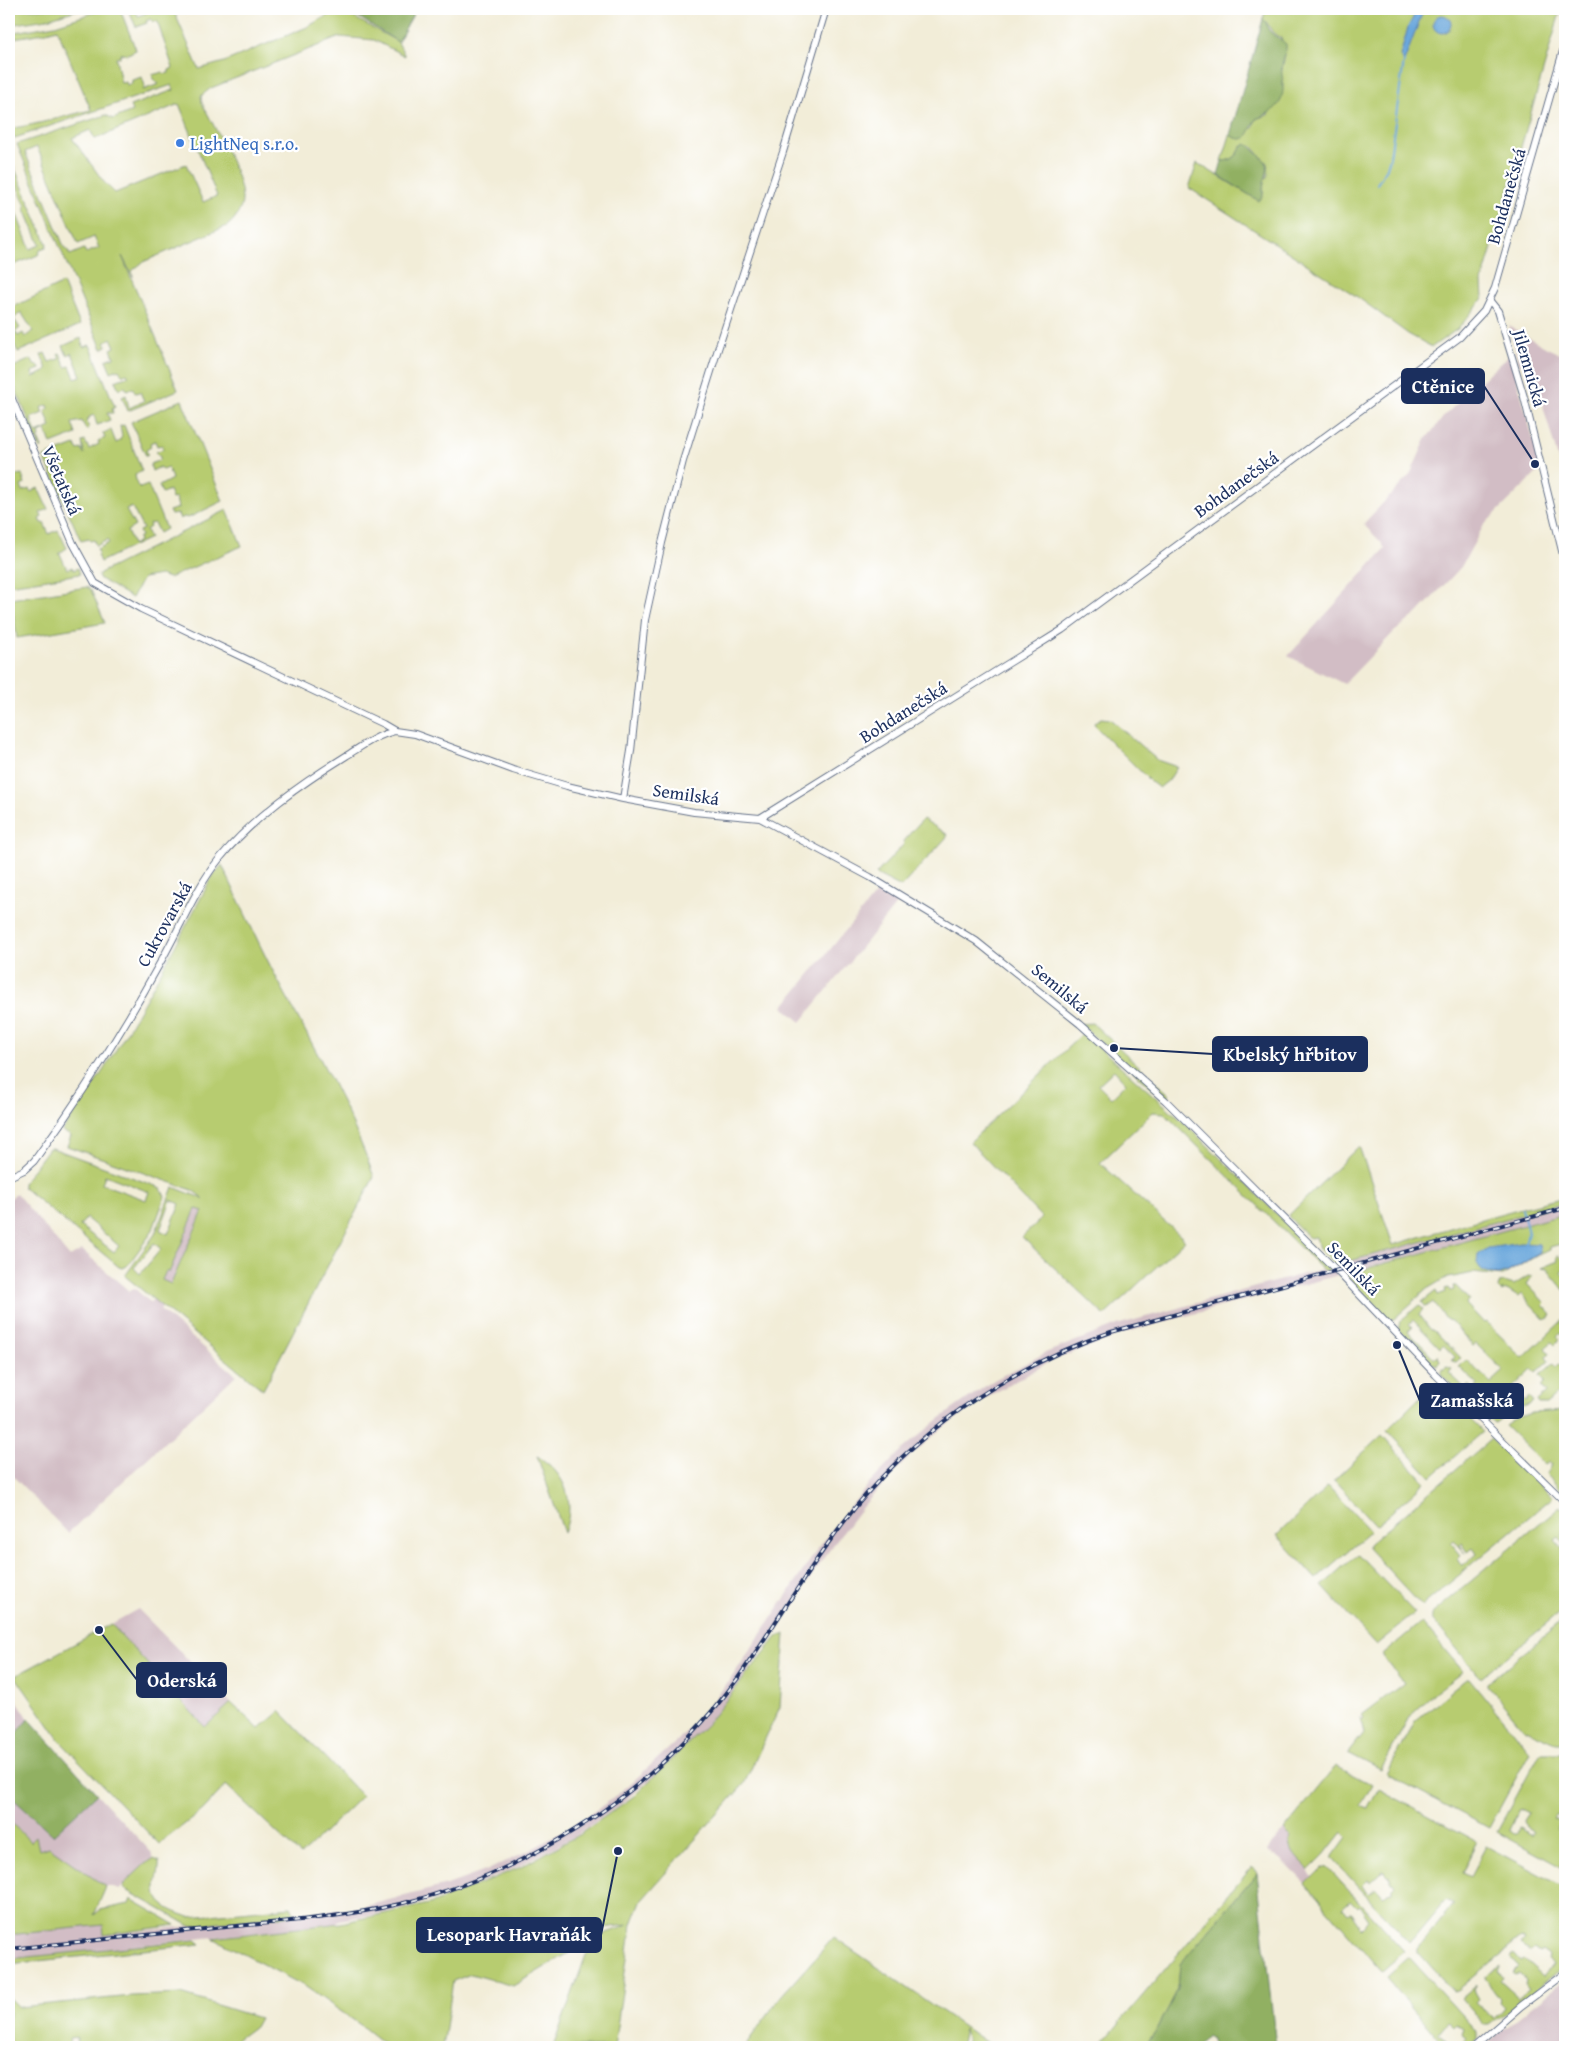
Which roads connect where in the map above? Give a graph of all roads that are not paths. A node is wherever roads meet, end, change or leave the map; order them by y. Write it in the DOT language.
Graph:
graph roads {
  1 [pos="826,9"];
  2 [pos="1565,44"];
  3 [pos="1490,301"];
  4 [pos="9,392"];
  5 [pos="1565,563"];
  6 [pos="395,731"];
  7 [pos="624,799"];
  8 [pos="760,818"];
  9 [pos="9,1177"];
  10 [pos="1565,1502"];
  11 [pos="1565,1973"];
  12 [pos="1474,2047"];
  1 -- 7 [label="street"];
  2 -- 3 [label="street, Bohdanečská"];
  3 -- 5 [label="street, Jilemnická"];
  3 -- 8 [label="street, Bohdanečská"];
  4 -- 6 [label="street, Všetatská"];
  6 -- 7 [label="street, Semilská"];
  6 -- 9 [label="street, Cukrovarská"];
  7 -- 8 [label="street, Semilská"];
  8 -- 10 [label="street, Semilská"];
  11 -- 12 [label="street"];
}
